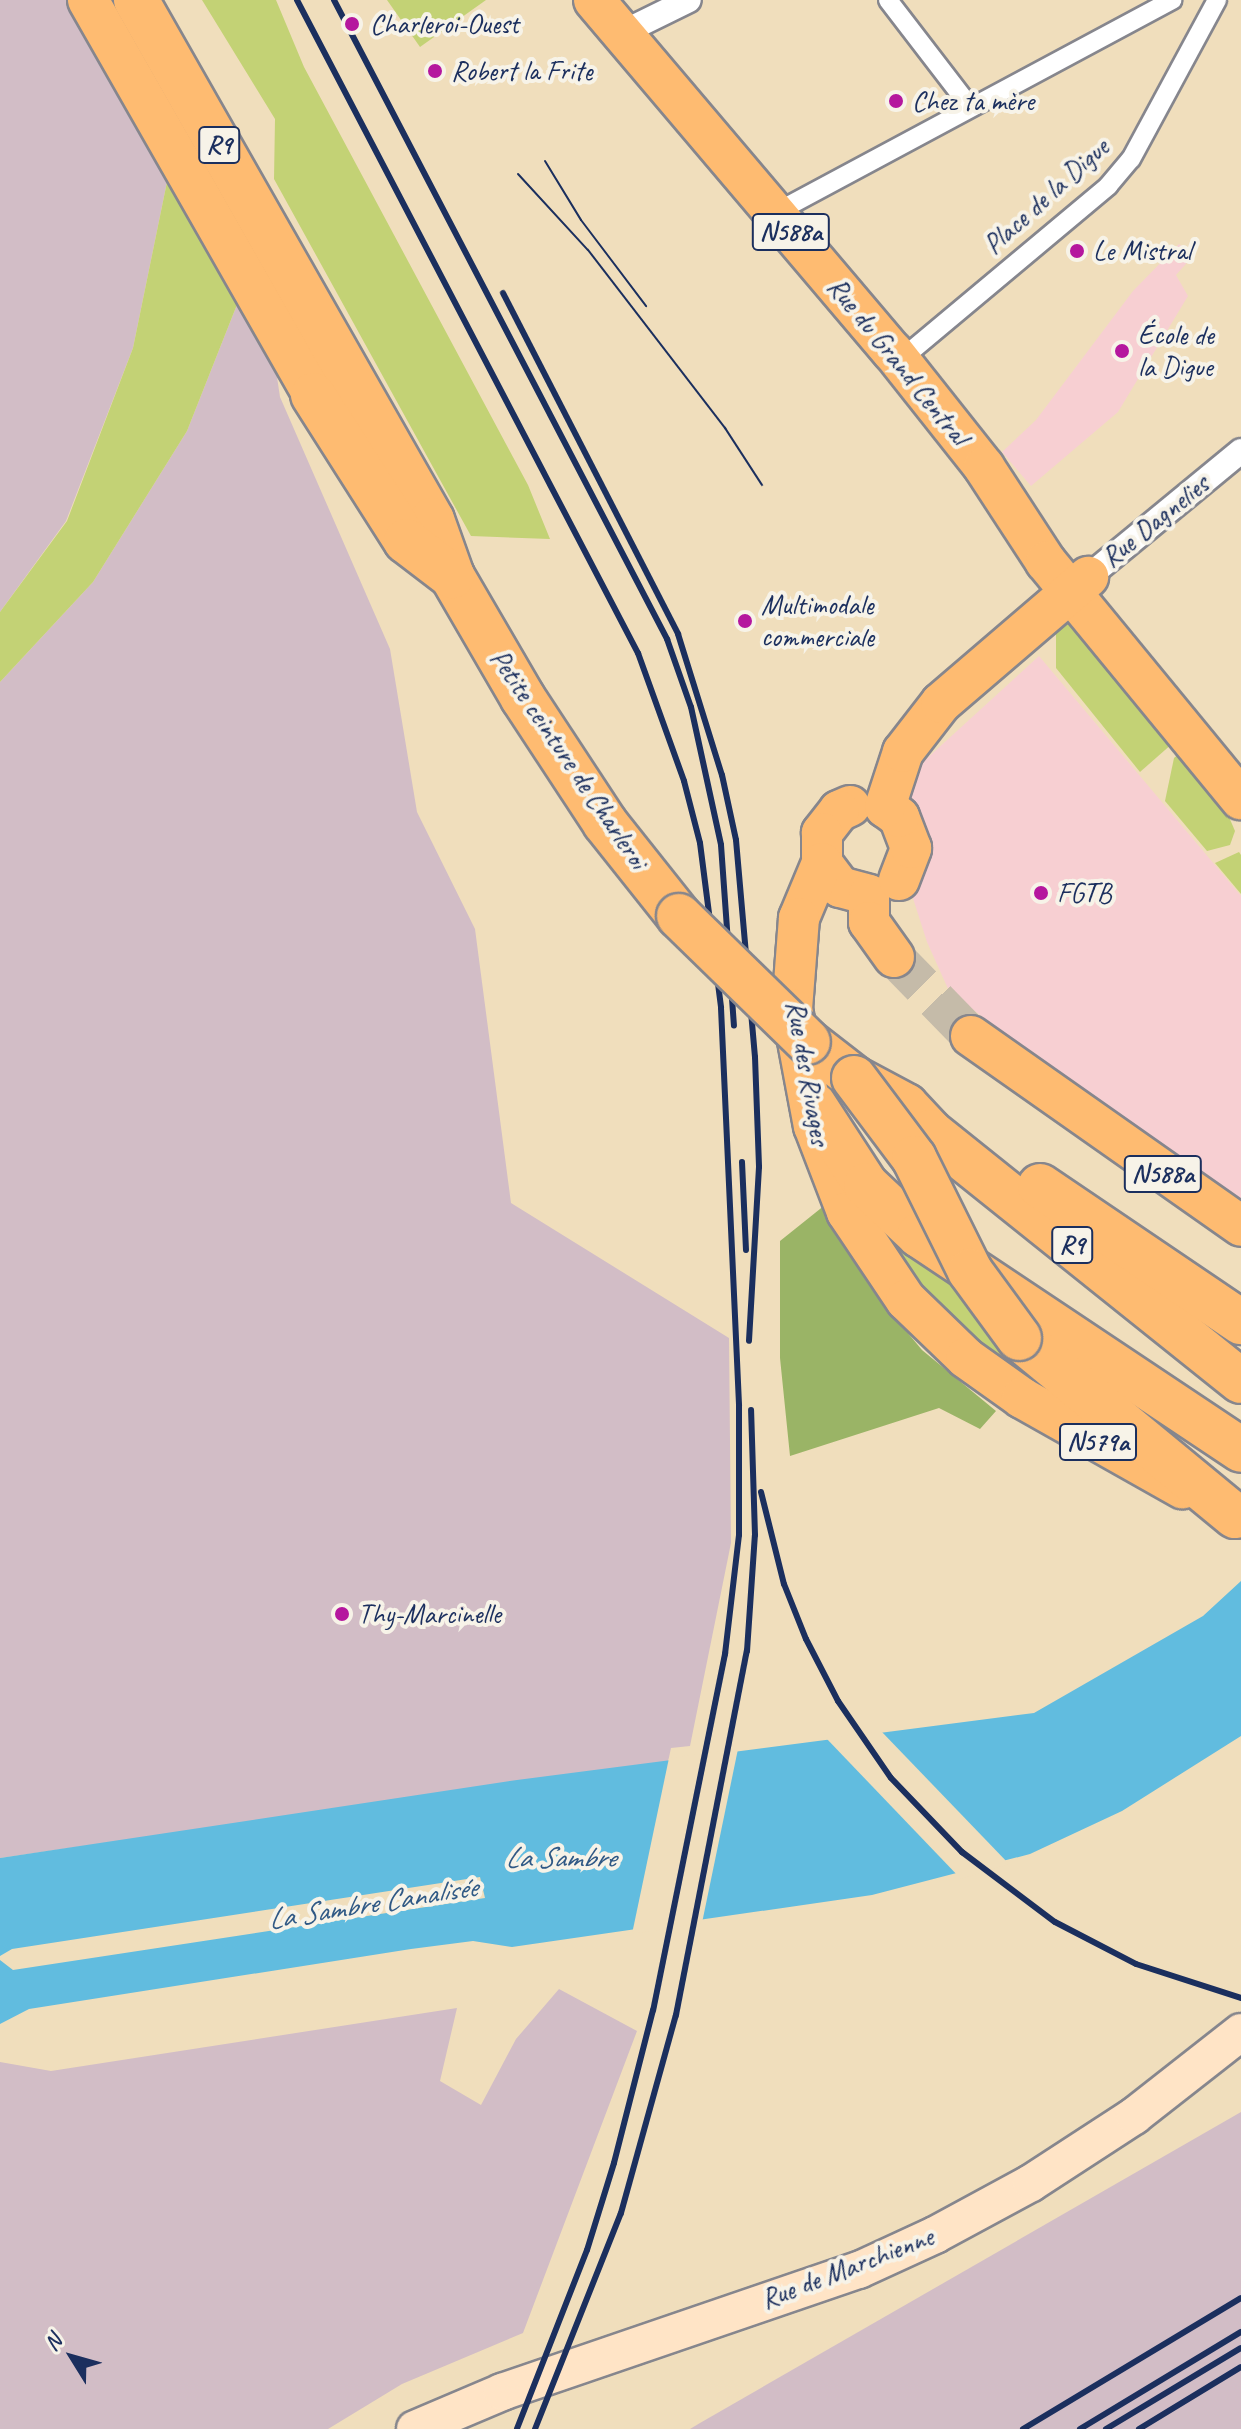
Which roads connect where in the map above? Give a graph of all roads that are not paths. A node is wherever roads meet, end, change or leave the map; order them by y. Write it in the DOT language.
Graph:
graph roads {
  1 [pos="594,0"];
  2 [pos="689,0"];
  3 [pos="888,0"];
  4 [pos="1173,0"];
  5 [pos="1217,0"];
  6 [pos="102,5"];
  7 [pos="624,32"];
  8 [pos="970,107"];
  9 [pos="775,213"];
  10 [pos="899,361"];
  11 [pos="313,395"];
  12 [pos="1241,451"];
  13 [pos="419,530"];
  14 [pos="1079,584"];
  15 [pos="1241,756"];
  16 [pos="1241,799"];
  17 [pos="872,806"];
  18 [pos="822,863"];
  19 [pos="880,889"];
  20 [pos="894,957"];
  21 [pos="971,1036"];
  22 [pos="854,1078"];
  23 [pos="814,1105"];
  24 [pos="906,1106"];
  25 [pos="1241,1226"];
  26 [pos="1241,1322"];
  27 [pos="1241,1381"];
  28 [pos="1241,1450"];
  29 [pos="1238,1518"];
  30 [pos="1240,2034"];
  31 [pos="415,2429"];
  1 -- 7 [label="main road, Rue du Grand Central / N588a"];
  2 -- 7 [label="street"];
  3 -- 8 [label="street"];
  4 -- 8 [label="street"];
  5 -- 10 [label="street, Place de la Digue"];
  6 -- 11 [label="main road"];
  6 -- 13 [label="highway, R9"];
  7 -- 9 [label="main road, Rue du Grand Central / N588a"];
  8 -- 9 [label="street"];
  9 -- 10 [label="main road, Rue du Grand Central / N588a"];
  10 -- 14 [label="main road, Rue du Grand Central / N588a"];
  11 -- 13 [label="highway"];
  12 -- 14 [label="street, Rue Dagnelies"];
  13 -- 22 [label="highway, Petite ceinture de Charleroi / R9, bridge"];
  14 -- 15 [label="main road, Rue du Grand Central / N588a"];
  14 -- 16 [label="main road, Rue du Grand Central / N588a"];
  14 -- 17 [label="main road"];
  17 -- 18 [label="main road"];
  17 -- 19 [label="main road"];
  18 -- 19 [label="main road"];
  18 -- 23 [label="main road, Rue des Rivages / N579a"];
  19 -- 20 [label="main road"];
  21 -- 25 [label="main road, N588a"];
  22 -- 24 [label="highway, Petite ceinture de Charleroi / R9"];
  22 -- 29 [label="highway, bridge"];
  23 -- 28 [label="highway"];
  23 -- 29 [label="main road, Rue des Rivages / N579a"];
  24 -- 26 [label="highway"];
  24 -- 27 [label="highway, Petite ceinture de Charleroi / R9"];
  30 -- 31 [label="main road, Rue de Marchienne"];
}
